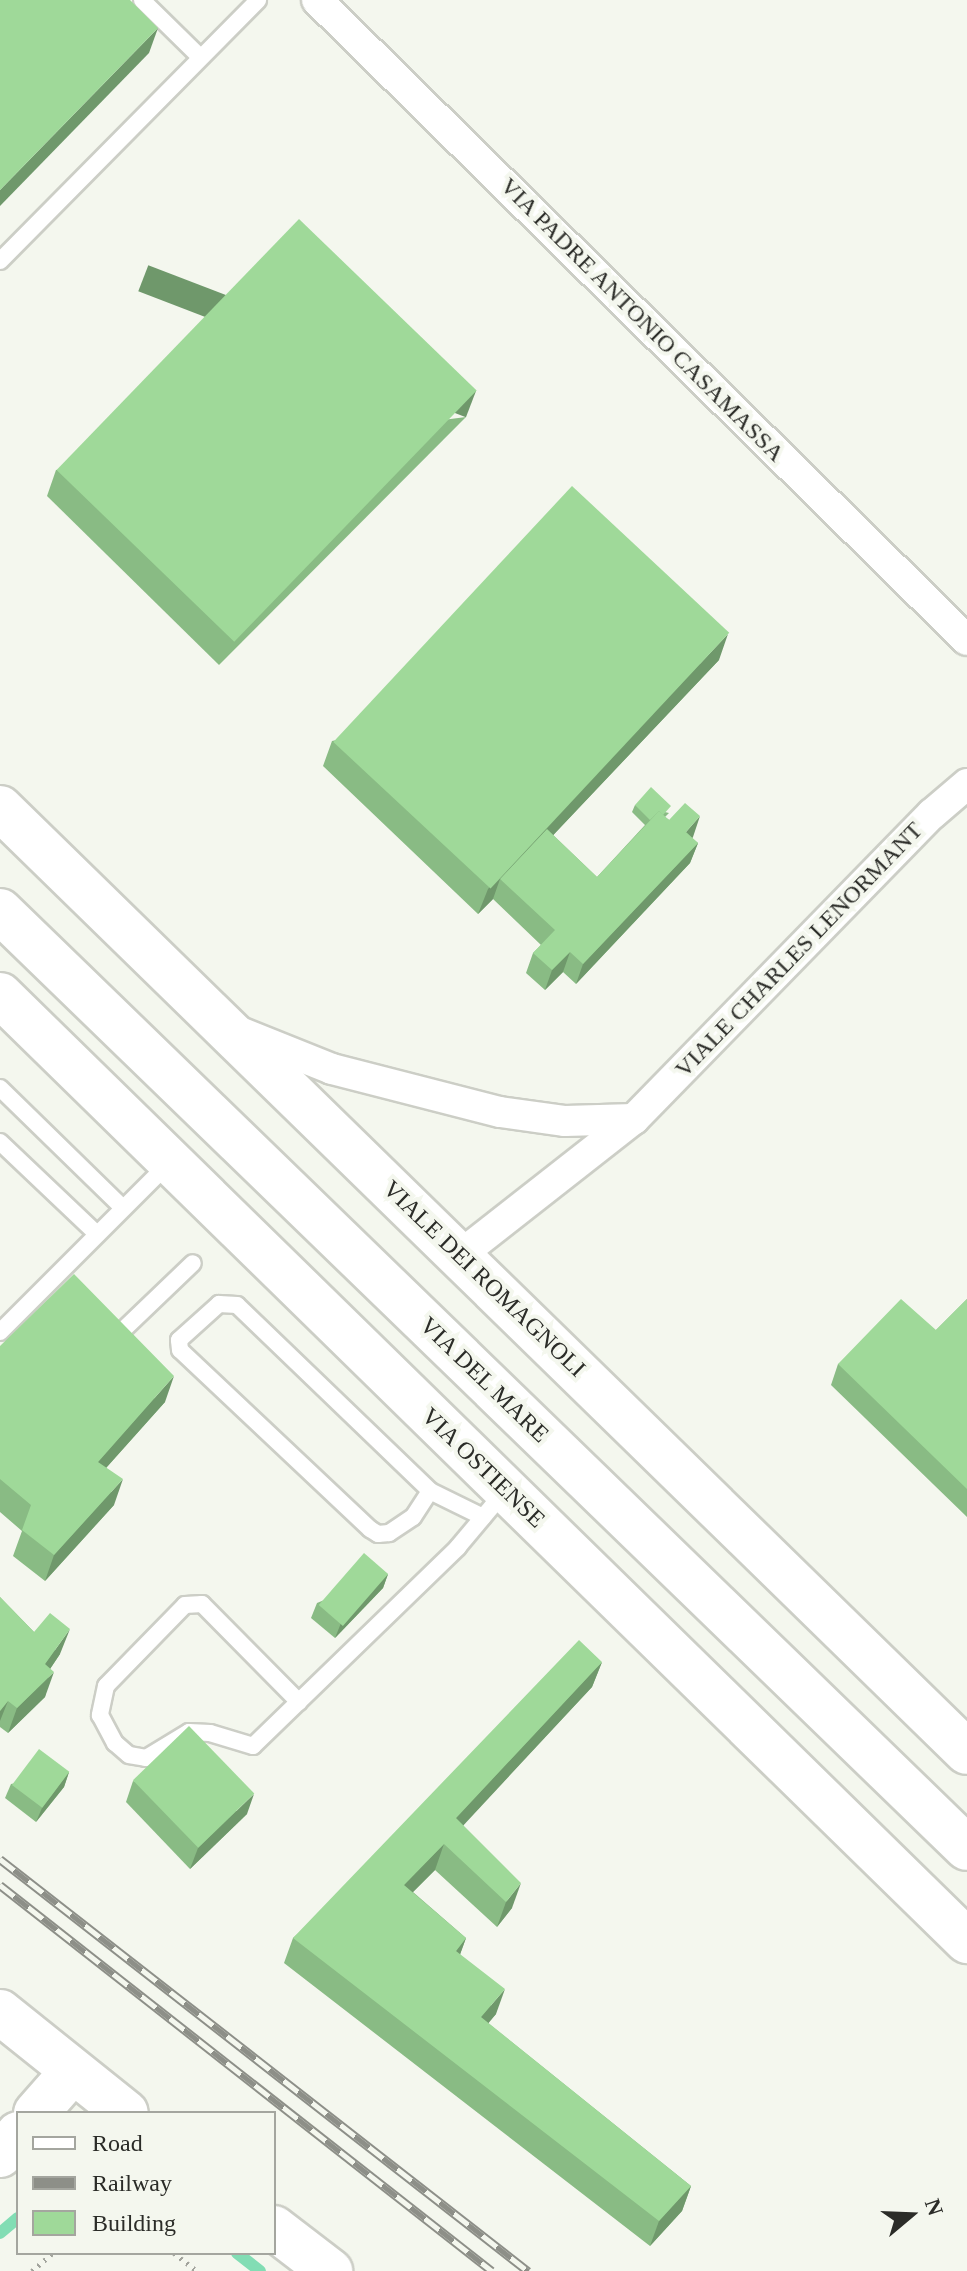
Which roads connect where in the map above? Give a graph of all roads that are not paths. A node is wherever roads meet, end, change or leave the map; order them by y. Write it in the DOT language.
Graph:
graph roads {
  1 [pos="142,0"];
  2 [pos="258,0"];
  3 [pos="317,0"];
  4 [pos="200,57"];
  5 [pos="0,261"];
  6 [pos="967,640"];
  7 [pos="967,784"];
  8 [pos="0,808"];
  9 [pos="0,911"];
  10 [pos="0,995"];
  11 [pos="227,1026"];
  12 [pos="0,1088"];
  13 [pos="634,1119"];
  14 [pos="0,1142"];
  15 [pos="170,1162"];
  16 [pos="123,1208"];
  17 [pos="97,1234"];
  18 [pos="459,1256"];
  19 [pos="193,1263"];
  20 [pos="91,1314"];
  21 [pos="0,1332"];
  22 [pos="430,1491"];
  23 [pos="495,1503"];
  24 [pos="299,1702"];
  25 [pos="967,1752"];
  26 [pos="967,1848"];
  27 [pos="967,1941"];
  28 [pos="0,2012"];
  29 [pos="72,2072"];
  30 [pos="38,2111"];
  31 [pos="123,2111"];
  32 [pos="16,2136"];
  33 [pos="0,2155"];
  34 [pos="276,2230"];
  35 [pos="330,2271"];
  1 -- 4 [label="lane"];
  2 -- 4 [label="lane"];
  3 -- 6 [label="street, VIA PADRE ANTONIO CASAMASSA"];
  4 -- 5 [label="lane"];
  7 -- 13 [label="street, VIALE CHARLES LENORMANT"];
  8 -- 11 [label="main road, VIALE DEI ROMAGNOLI"];
  9 -- 26 [label="main road, VIA DEL MARE"];
  10 -- 15 [label="main road, VIA OSTIENSE"];
  11 -- 13 [label="street"];
  11 -- 18 [label="main road, VIALE DEI ROMAGNOLI"];
  12 -- 16 [label="lane"];
  13 -- 18 [label="street, VIALE CHARLES LENORMANT"];
  14 -- 17 [label="lane"];
  15 -- 16 [label="lane"];
  15 -- 23 [label="main road, VIA OSTIENSE"];
  16 -- 17 [label="lane"];
  17 -- 21 [label="lane"];
  18 -- 25 [label="main road, VIALE DEI ROMAGNOLI"];
  19 -- 20 [label="lane"];
  22 -- 22 [label="lane"];
  22 -- 23 [label="lane"];
  23 -- 24 [label="lane"];
  23 -- 27 [label="main road, VIA OSTIENSE"];
  24 -- 24 [label="lane"];
  28 -- 29 [label="main road"];
  29 -- 30 [label="main road"];
  29 -- 31 [label="main road"];
  32 -- 33 [label="main road"];
  34 -- 35 [label="main road"];
}
